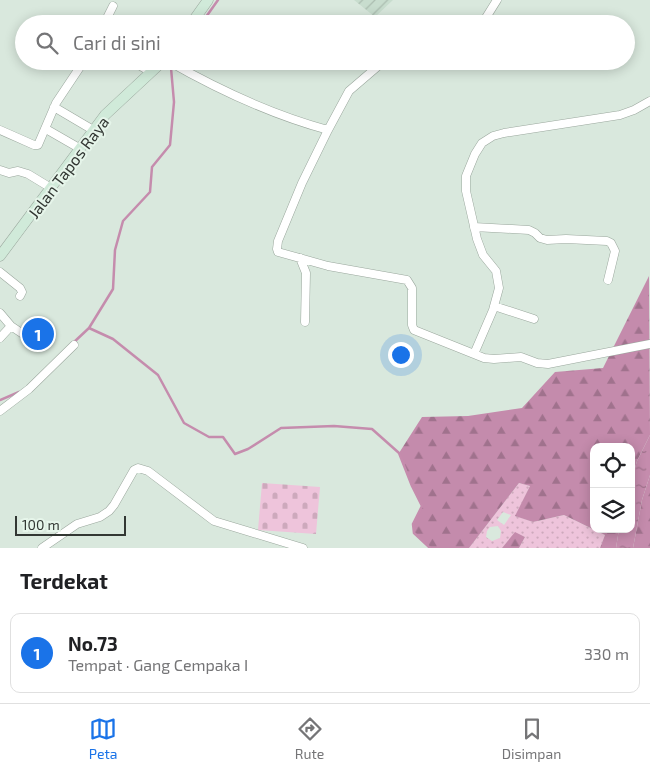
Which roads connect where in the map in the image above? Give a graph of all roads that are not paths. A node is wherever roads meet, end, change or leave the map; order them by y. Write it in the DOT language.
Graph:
graph roads {
  1 [pos="208,0"];
  2 [pos="497,0"];
  3 [pos="114,6"];
  4 [pos="109,15"];
  5 [pos="197,15"];
  6 [pos="488,15"];
  7 [pos="78,70"];
  8 [pos="148,70"];
  9 [pos="154,70"];
  10 [pos="184,70"];
  11 [pos="373,70"];
  12 [pos="151,72"];
  13 [pos="650,101"];
  14 [pos="54,107"];
  15 [pos="46,129"];
  16 [pos="0,130"];
  17 [pos="93,130"];
  18 [pos="328,130"];
  19 [pos="79,148"];
  20 [pos="0,170"];
  21 [pos="51,188"];
  22 [pos="474,228"];
  23 [pos="2,250"];
  24 [pos="300,258"];
  25 [pos="0,272"];
  26 [pos="608,280"];
  27 [pos="20,296"];
  28 [pos="494,306"];
  29 [pos="0,313"];
  30 [pos="534,319"];
  31 [pos="305,322"];
  32 [pos="11,326"];
  33 [pos="0,338"];
  34 [pos="29,338"];
  35 [pos="650,344"];
  36 [pos="74,345"];
  37 [pos="474,354"];
  38 [pos="0,411"];
  39 [pos="42,548"];
  40 [pos="302,548"];
  1 -- 5 [label="main road"];
  2 -- 6 [label="street"];
  3 -- 4 [label="street"];
  7 -- 14 [label="street"];
  8 -- 12 [label="street"];
  9 -- 12 [label="main road, Jalan Tapos Raya"];
  10 -- 18 [label="street"];
  11 -- 18 [label="street"];
  12 -- 17 [label="main road, Jalan Tapos Raya"];
  13 -- 22 [label="street"];
  14 -- 15 [label="street"];
  14 -- 17 [label="street"];
  15 -- 16 [label="street"];
  15 -- 19 [label="street"];
  17 -- 19 [label="main road, Jalan Tapos Raya"];
  18 -- 24 [label="street"];
  19 -- 21 [label="main road, Jalan Tapos Raya"];
  20 -- 21 [label="street"];
  21 -- 23 [label="main road, Jalan Tapos Raya"];
  22 -- 26 [label="street"];
  22 -- 28 [label="street"];
  24 -- 31 [label="street"];
  24 -- 37 [label="street"];
  25 -- 27 [label="street"];
  28 -- 30 [label="street"];
  28 -- 37 [label="street"];
  29 -- 32 [label="street"];
  32 -- 33 [label="street"];
  32 -- 34 [label="street"];
  35 -- 37 [label="street"];
  36 -- 38 [label="street"];
  39 -- 40 [label="street"];
}
